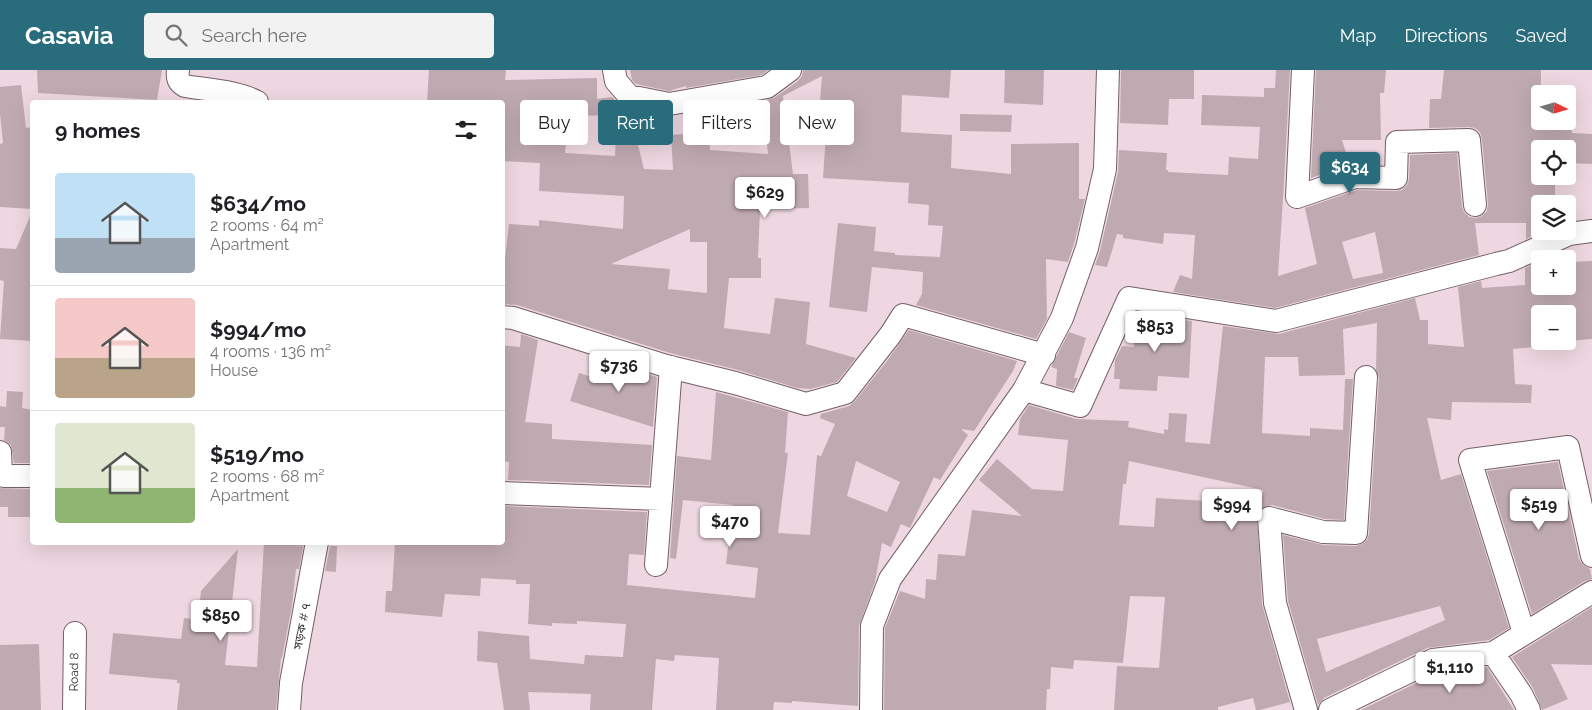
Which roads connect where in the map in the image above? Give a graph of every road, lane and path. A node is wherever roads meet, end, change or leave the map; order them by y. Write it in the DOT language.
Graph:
graph roads {
  1 [pos="178,70"];
  2 [pos="614,70"];
  3 [pos="790,70"];
  4 [pos="1108,70"];
  5 [pos="1303,70"];
  6 [pos="253,100"];
  7 [pos="1475,205"];
  8 [pos="1592,230"];
  9 [pos="505,317"];
  10 [pos="1044,355"];
  11 [pos="671,368"];
  12 [pos="1366,377"];
  13 [pos="1024,390"];
  14 [pos="0,452"];
  15 [pos="30,476"];
  16 [pos="505,493"];
  17 [pos="661,499"];
  18 [pos="316,545"];
  19 [pos="1592,556"];
  20 [pos="656,565"];
  21 [pos="1592,592"];
  22 [pos="1524,633"];
  23 [pos="75,634"];
  24 [pos="1493,653"];
  25 [pos="74,710"];
  26 [pos="289,710"];
  27 [pos="871,710"];
  28 [pos="1306,710"];
  29 [pos="1330,710"];
  30 [pos="1529,710"];
  1 -- 6 [label="street"];
  2 -- 3 [label="street"];
  4 -- 10 [label="street"];
  5 -- 7 [label="street"];
  8 -- 13 [label="street"];
  9 -- 11 [label="street"];
  10 -- 11 [label="street"];
  10 -- 13 [label="street"];
  11 -- 17 [label="street"];
  12 -- 28 [label="street"];
  13 -- 27 [label="street"];
  14 -- 15 [label="street"];
  16 -- 17 [label="street"];
  17 -- 20 [label="street"];
  18 -- 26 [label="street, সড়ক # ৭"];
  19 -- 22 [label="street"];
  21 -- 22 [label="street"];
  22 -- 24 [label="street"];
  23 -- 25 [label="street, Road 8"];
  24 -- 29 [label="street"];
  24 -- 30 [label="street"];
}
